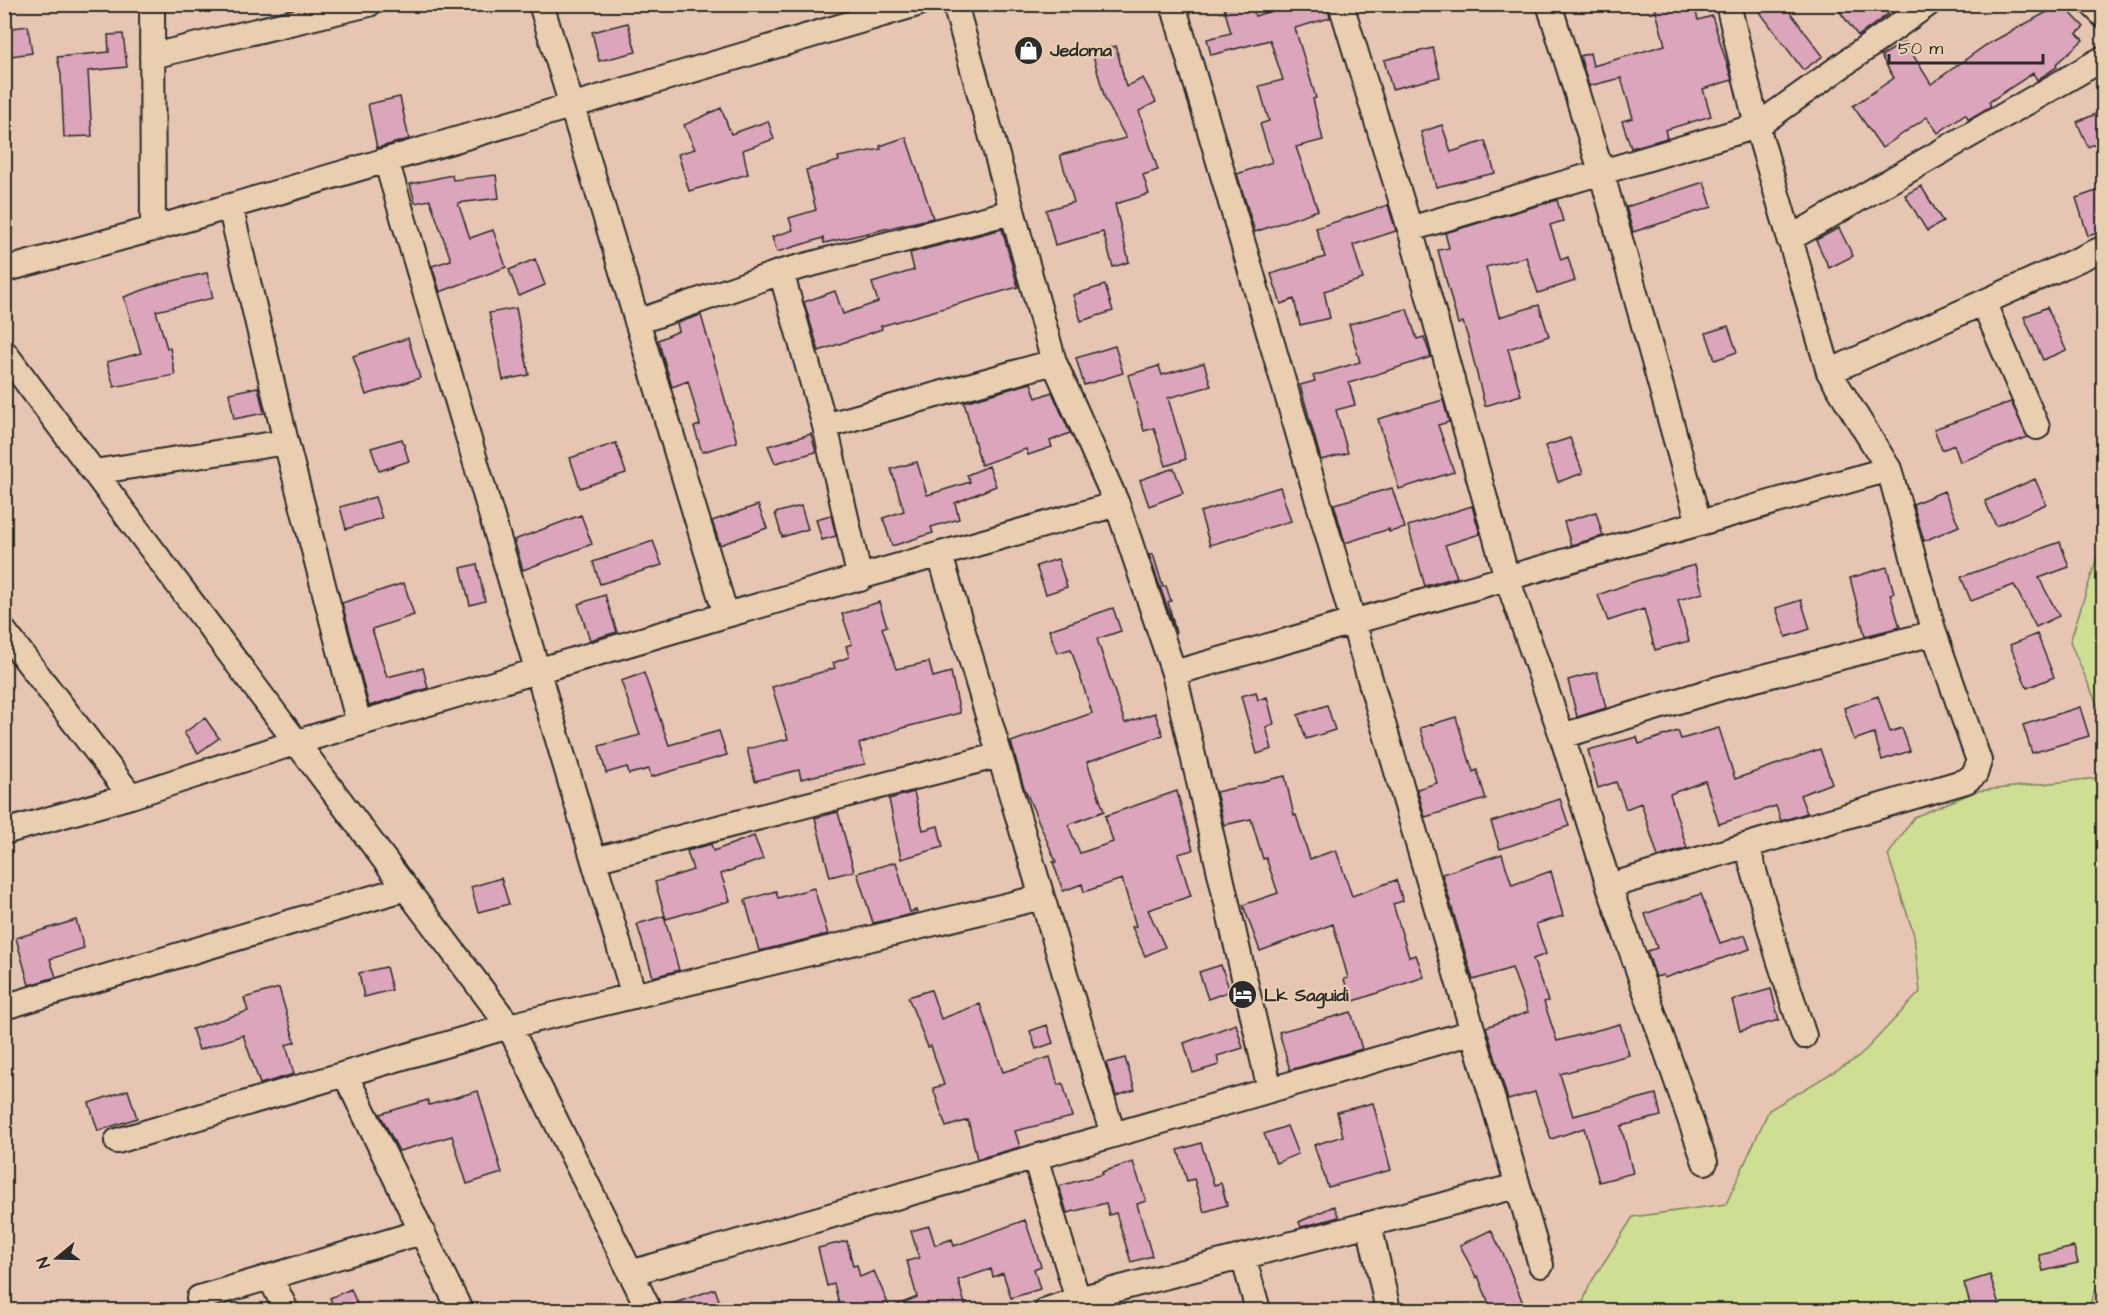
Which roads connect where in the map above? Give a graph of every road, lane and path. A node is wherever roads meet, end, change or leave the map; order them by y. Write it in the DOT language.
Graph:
graph roads {
  1 [pos="152,4"];
  2 [pos="369,4"];
  3 [pos="542,4"];
  4 [pos="917,4"];
  5 [pos="955,4"];
  6 [pos="1173,4"];
  7 [pos="1341,4"];
  8 [pos="1549,4"];
  9 [pos="1728,4"];
  10 [pos="1928,4"];
  11 [pos="2092,4"];
  12 [pos="2103,16"];
  13 [pos="152,56"];
  14 [pos="2103,58"];
  15 [pos="572,106"];
  16 [pos="1756,126"];
  17 [pos="386,160"];
  18 [pos="1601,171"];
  19 [pos="230,207"];
  20 [pos="1011,212"];
  21 [pos="153,229"];
  22 [pos="1410,229"];
  23 [pos="1790,239"];
  24 [pos="2103,248"];
  25 [pos="4,270"];
  26 [pos="781,272"];
  27 [pos="1984,304"];
  28 [pos="637,322"];
  29 [pos="4,352"];
  30 [pos="1054,362"];
  31 [pos="1829,372"];
  32 [pos="825,426"];
  33 [pos="2037,427"];
  34 [pos="286,442"];
  35 [pos="1889,469"];
  36 [pos="94,471"];
  37 [pos="1118,504"];
  38 [pos="1699,523"];
  39 [pos="940,555"];
  40 [pos="1507,578"];
  41 [pos="860,579"];
  42 [pos="726,615"];
  43 [pos="1353,622"];
  44 [pos="4,631"];
  45 [pos="1934,633"];
  46 [pos="538,671"];
  47 [pos="1174,673"];
  48 [pos="359,724"];
  49 [pos="1562,736"];
  50 [pos="297,742"];
  51 [pos="1000,755"];
  52 [pos="131,796"];
  53 [pos="4,832"];
  54 [pos="1747,846"];
  55 [pos="594,860"];
  56 [pos="1609,886"];
  57 [pos="406,888"];
  58 [pos="1042,897"];
  59 [pos="634,996"];
  60 [pos="4,1007"];
  61 [pos="509,1026"];
  62 [pos="1473,1032"];
  63 [pos="1804,1036"];
  64 [pos="345,1074"];
  65 [pos="1270,1090"];
  66 [pos="1113,1135"];
  67 [pos="117,1141"];
  68 [pos="1035,1157"];
  69 [pos="1705,1162"];
  70 [pos="1517,1186"];
  71 [pos="1369,1224"];
  72 [pos="421,1232"];
  73 [pos="1243,1256"];
  74 [pos="1541,1265"];
  75 [pos="630,1273"];
  76 [pos="270,1277"];
  77 [pos="199,1298"];
  78 [pos="1079,1305"];
  79 [pos="286,1311"];
  80 [pos="459,1311"];
  81 [pos="649,1311"];
  82 [pos="1047,1311"];
  83 [pos="1258,1311"];
  84 [pos="1388,1311"];
  1 -- 13 [label="street"];
  2 -- 13 [label="street"];
  3 -- 15 [label="street"];
  4 -- 15 [label="street"];
  5 -- 20 [label="street"];
  6 -- 43 [label="street"];
  7 -- 22 [label="street"];
  8 -- 18 [label="street"];
  9 -- 16 [label="street"];
  10 -- 16 [label="street"];
  11 -- 12 [label="street"];
  13 -- 21 [label="street"];
  14 -- 23 [label="street"];
  15 -- 17 [label="street"];
  15 -- 28 [label="street"];
  16 -- 18 [label="street"];
  16 -- 23 [label="street"];
  17 -- 19 [label="street"];
  17 -- 46 [label="street"];
  18 -- 22 [label="street"];
  18 -- 38 [label="street"];
  19 -- 21 [label="street"];
  19 -- 34 [label="street"];
  20 -- 26 [label="street"];
  20 -- 30 [label="street"];
  21 -- 25 [label="street"];
  22 -- 40 [label="street"];
  23 -- 31 [label="street"];
  24 -- 27 [label="street"];
  26 -- 28 [label="street"];
  26 -- 32 [label="street"];
  27 -- 31 [label="street"];
  27 -- 33 [label="street"];
  28 -- 42 [label="street"];
  29 -- 36 [label="street"];
  30 -- 32 [label="street"];
  30 -- 37 [label="street"];
  31 -- 35 [label="street"];
  32 -- 41 [label="street"];
  34 -- 36 [label="street"];
  34 -- 48 [label="street"];
  35 -- 38 [label="street"];
  35 -- 45 [label="street"];
  36 -- 50 [label="street"];
  37 -- 39 [label="street"];
  37 -- 47 [label="street"];
  38 -- 40 [label="street"];
  39 -- 41 [label="street"];
  39 -- 51 [label="street"];
  40 -- 43 [label="street"];
  40 -- 49 [label="street"];
  41 -- 42 [label="street"];
  42 -- 46 [label="street"];
  43 -- 47 [label="street"];
  43 -- 62 [label="street"];
  44 -- 52 [label="street"];
  45 -- 49 [label="street"];
  45 -- 54 [label="street"];
  46 -- 48 [label="street"];
  46 -- 55 [label="street"];
  47 -- 65 [label="street"];
  48 -- 50 [label="street"];
  49 -- 56 [label="street"];
  50 -- 52 [label="street"];
  50 -- 57 [label="street"];
  51 -- 55 [label="street"];
  51 -- 58 [label="street"];
  52 -- 53 [label="street"];
  54 -- 56 [label="street"];
  54 -- 63 [label="street"];
  55 -- 59 [label="street"];
  56 -- 69 [label="street"];
  57 -- 60 [label="street"];
  57 -- 61 [label="street"];
  58 -- 59 [label="street"];
  58 -- 66 [label="street"];
  59 -- 61 [label="street"];
  61 -- 64 [label="street"];
  61 -- 75 [label="street"];
  62 -- 65 [label="street"];
  62 -- 70 [label="street"];
  64 -- 67 [label="street"];
  64 -- 72 [label="street"];
  65 -- 66 [label="street"];
  66 -- 68 [label="street"];
  68 -- 75 [label="street"];
  68 -- 78 [label="street"];
  70 -- 71 [label="street"];
  70 -- 74 [label="street"];
  71 -- 73 [label="street"];
  71 -- 84 [label="street"];
  72 -- 76 [label="street"];
  72 -- 80 [label="street"];
  73 -- 78 [label="street"];
  73 -- 83 [label="street"];
  75 -- 81 [label="street"];
  76 -- 77 [label="street"];
  76 -- 79 [label="street"];
  78 -- 82 [label="street"];
}
